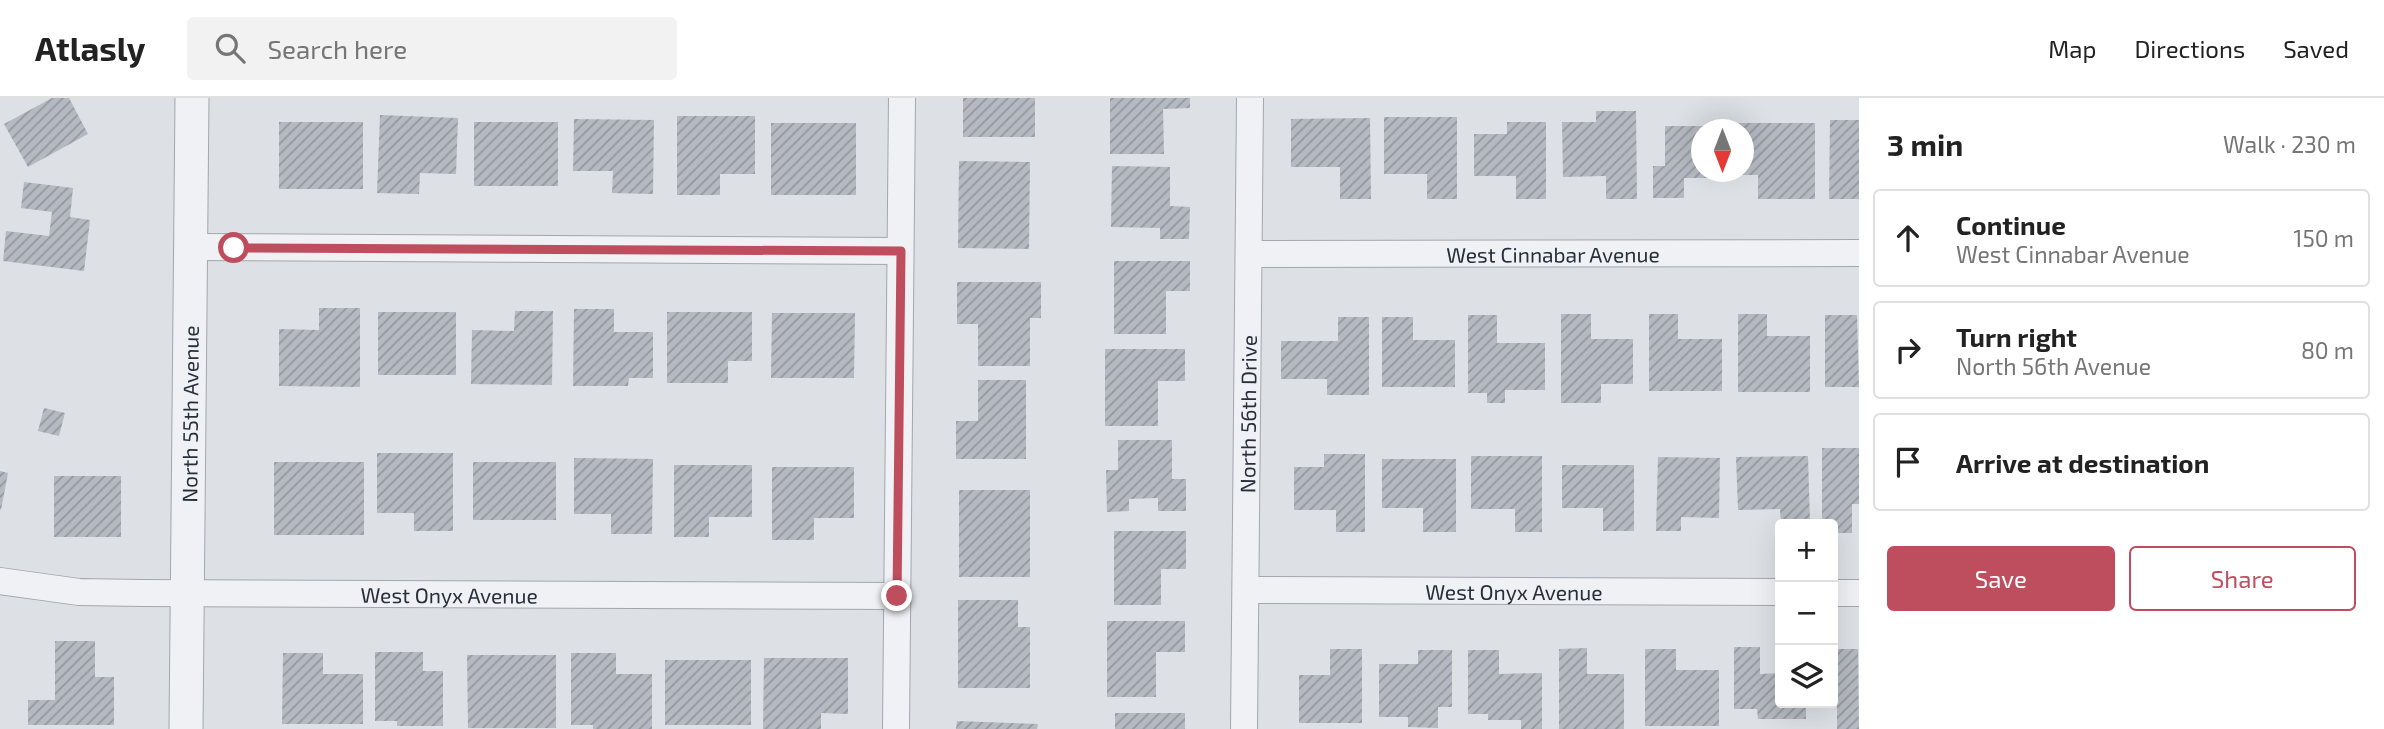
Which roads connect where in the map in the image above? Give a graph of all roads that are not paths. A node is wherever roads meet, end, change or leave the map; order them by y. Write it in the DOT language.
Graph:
graph roads {
  1 [pos="192,98"];
  2 [pos="902,98"];
  3 [pos="1250,98"];
  4 [pos="190,247"];
  5 [pos="901,251"];
  6 [pos="1859,253"];
  7 [pos="1249,254"];
  8 [pos="0,582"];
  9 [pos="1246,590"];
  10 [pos="1775,592"];
  11 [pos="186,593"];
  12 [pos="1838,593"];
  13 [pos="1859,593"];
  14 [pos="897,596"];
  15 [pos="186,729"];
  16 [pos="896,729"];
  17 [pos="1244,729"];
  1 -- 4 [label="street, North 55th Avenue"];
  2 -- 5 [label="street"];
  3 -- 7 [label="street, North 56th Drive"];
  4 -- 5 [label="street"];
  4 -- 11 [label="street, North 55th Avenue"];
  5 -- 14 [label="street"];
  6 -- 7 [label="street, West Cinnabar Avenue"];
  7 -- 9 [label="street, North 56th Drive"];
  8 -- 11 [label="street, West Onyx Avenue"];
  9 -- 10 [label="street, West Onyx Avenue"];
  9 -- 17 [label="street, North 56th Drive"];
  11 -- 14 [label="street, West Onyx Avenue"];
  11 -- 15 [label="street, North 55th Avenue"];
  12 -- 13 [label="street"];
  14 -- 16 [label="street"];
}
